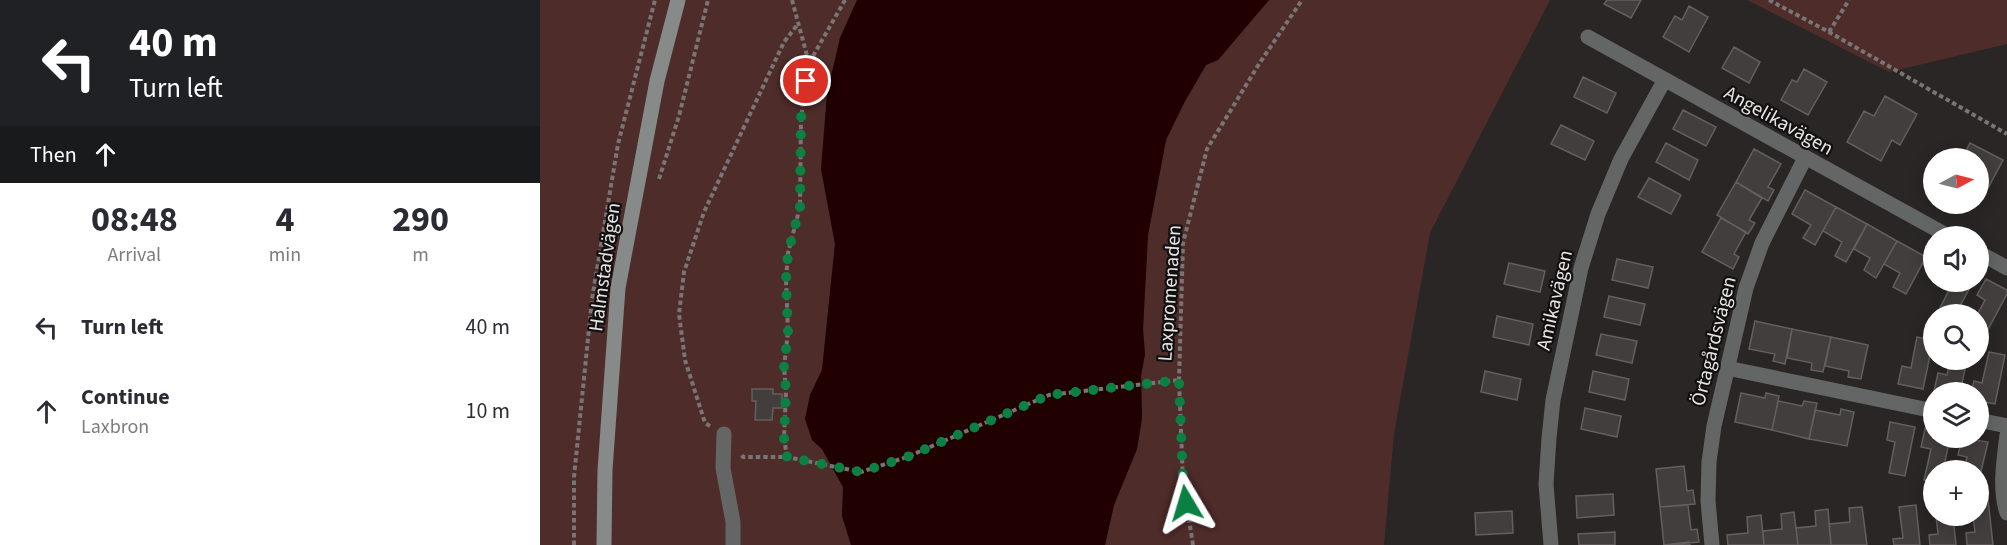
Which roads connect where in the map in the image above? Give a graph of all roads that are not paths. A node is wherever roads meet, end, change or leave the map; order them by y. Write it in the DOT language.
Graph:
graph roads {
  1 [pos="678,0"];
  2 [pos="1588,37"];
  3 [pos="1664,81"];
  4 [pos="1805,158"];
  5 [pos="1930,226"];
  6 [pos="1989,258"];
  7 [pos="2007,268"];
  8 [pos="1727,368"];
  9 [pos="1923,409"];
  10 [pos="1989,422"];
  11 [pos="2007,426"];
  12 [pos="724,434"];
  13 [pos="2007,435"];
  14 [pos="2007,513"];
  15 [pos="604,545"];
  16 [pos="733,545"];
  17 [pos="1551,545"];
  18 [pos="1712,545"];
  1 -- 15 [label="main road, Halmstadvägen"];
  2 -- 3 [label="street, Angelikavägen"];
  3 -- 4 [label="street, Angelikavägen"];
  3 -- 17 [label="street, Amikavägen"];
  4 -- 5 [label="street, Angelikavägen"];
  4 -- 8 [label="street, Örtagårdsvägen"];
  6 -- 7 [label="street"];
  8 -- 9 [label="street"];
  8 -- 18 [label="street, Örtagårdsvägen"];
  10 -- 11 [label="street"];
  12 -- 16 [label="street"];
  13 -- 14 [label="street"];
}
